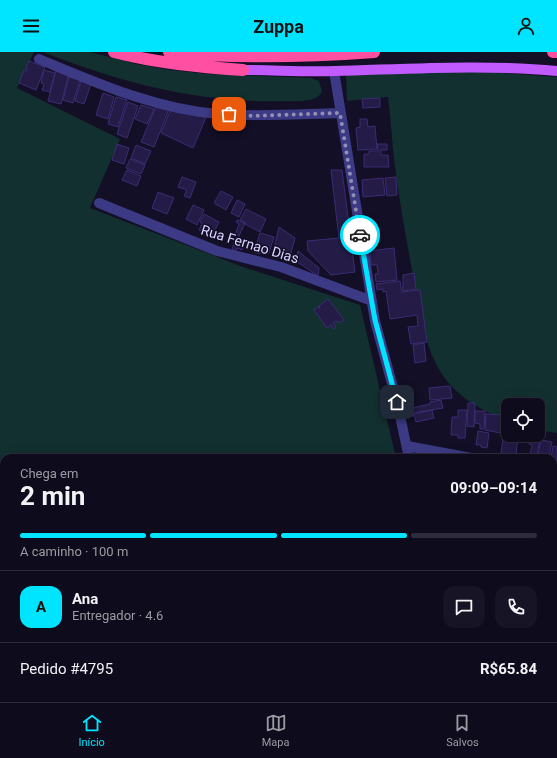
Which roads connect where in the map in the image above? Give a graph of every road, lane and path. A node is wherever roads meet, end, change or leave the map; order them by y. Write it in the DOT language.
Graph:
graph roads {
  1 [pos="114,52"];
  2 [pos="169,52"];
  3 [pos="374,52"];
  4 [pos="553,52"];
  5 [pos="557,52"];
  6 [pos="39,59"];
  7 [pos="243,70"];
  8 [pos="334,71"];
  9 [pos="557,71"];
  10 [pos="340,113"];
  11 [pos="99,203"];
  12 [pos="372,301"];
  13 [pos="407,446"];
  14 [pos="408,454"];
  15 [pos="450,454"];
  1 -- 7 [label="highway"];
  2 -- 3 [label="highway"];
  4 -- 5 [label="highway"];
  6 -- 10 [label="street"];
  7 -- 8 [label="main road"];
  8 -- 9 [label="main road"];
  8 -- 10 [label="street"];
  10 -- 12 [label="street"];
  11 -- 12 [label="street, Rua Fernao Dias"];
  12 -- 13 [label="street"];
  13 -- 14 [label="street"];
  13 -- 15 [label="street"];
}
